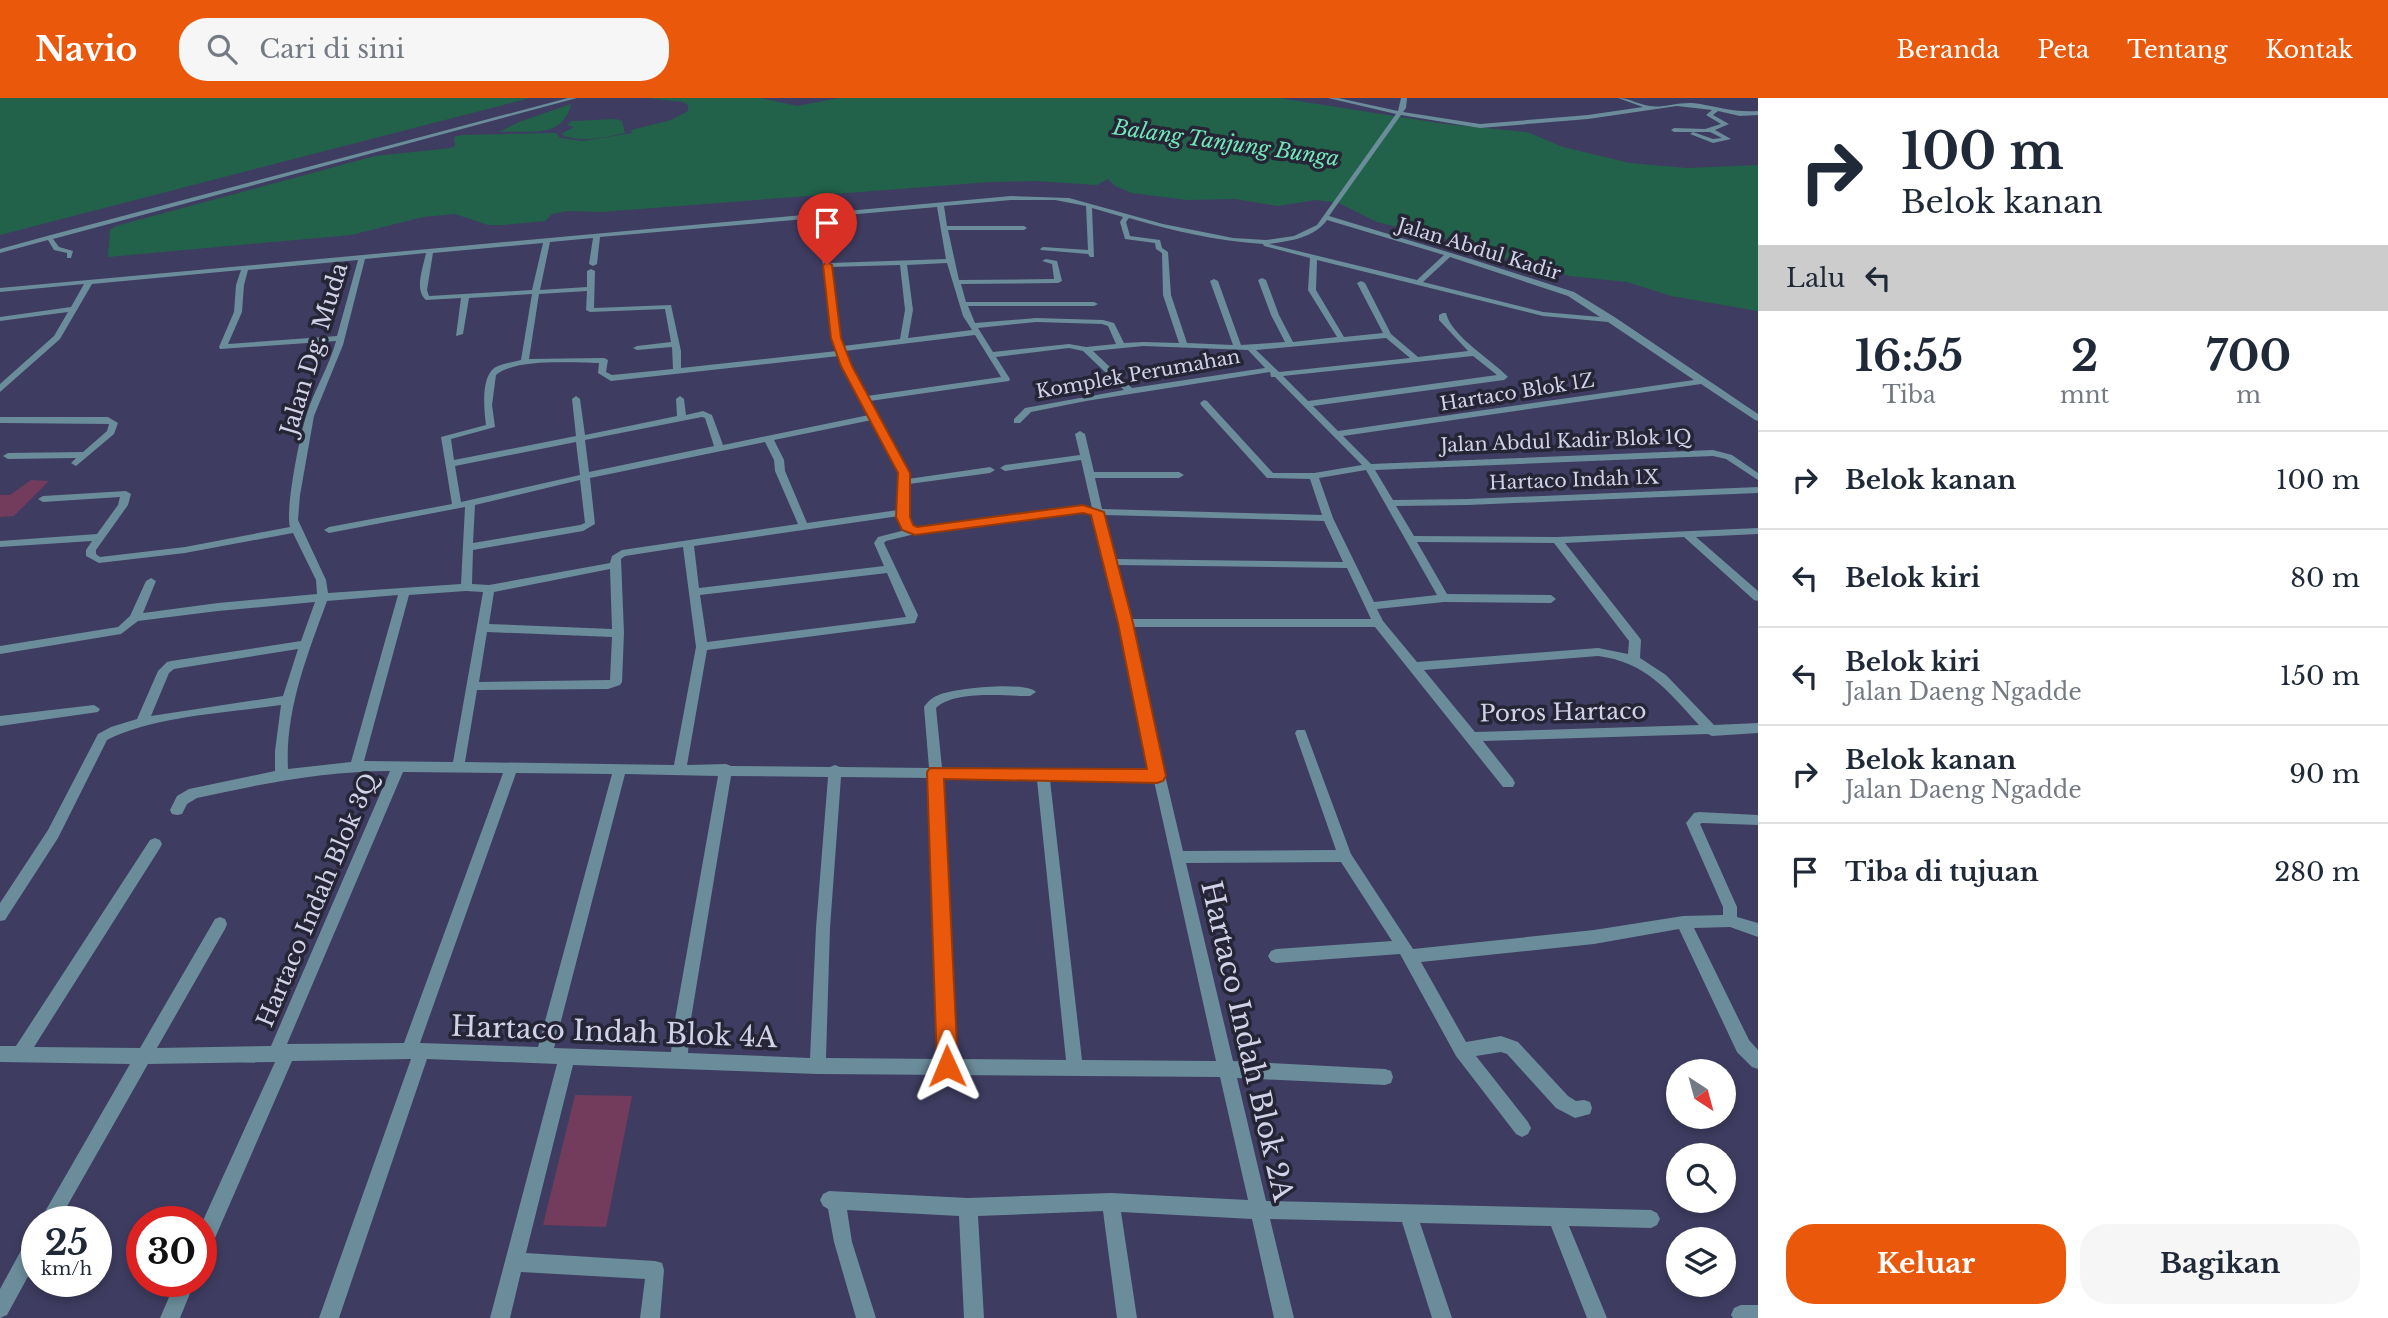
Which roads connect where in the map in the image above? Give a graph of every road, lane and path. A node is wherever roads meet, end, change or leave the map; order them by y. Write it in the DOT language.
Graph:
graph roads {
  1 [pos="574,98"];
  2 [pos="1331,98"];
  3 [pos="1404,98"];
  4 [pos="1621,98"];
  5 [pos="1648,108"];
  6 [pos="1717,109"];
  7 [pos="1758,113"];
  8 [pos="1747,114"];
  9 [pos="1399,115"];
  10 [pos="1758,118"];
  11 [pos="1674,130"];
  12 [pos="1683,130"];
  13 [pos="1711,130"];
  14 [pos="940,204"];
  15 [pos="1089,205"];
  16 [pos="820,214"];
  17 [pos="1128,215"];
  18 [pos="1325,217"];
  19 [pos="945,228"];
  20 [pos="1024,228"];
  21 [pos="597,235"];
  22 [pos="50,237"];
  23 [pos="547,240"];
  24 [pos="1239,242"];
  25 [pos="1256,242"];
  26 [pos="348,247"];
  27 [pos="1043,249"];
  28 [pos="0,251"];
  29 [pos="430,251"];
  30 [pos="1295,254"];
  31 [pos="1449,254"];
  32 [pos="69,257"];
  33 [pos="362,257"];
  34 [pos="342,259"];
  35 [pos="1315,259"];
  36 [pos="950,261"];
  37 [pos="1046,261"];
  38 [pos="903,262"];
  39 [pos="827,265"];
  40 [pos="245,268"];
  41 [pos="1262,280"];
  42 [pos="1214,281"];
  43 [pos="958,282"];
  44 [pos="89,283"];
  45 [pos="1361,283"];
  46 [pos="1418,283"];
  47 [pos="589,289"];
  48 [pos="0,290"];
  49 [pos="536,293"];
  50 [pos="466,298"];
  51 [pos="965,304"];
  52 [pos="1094,304"];
  53 [pos="74,309"];
  54 [pos="1443,315"];
  55 [pos="0,319"];
  56 [pos="1614,321"];
  57 [pos="974,329"];
  58 [pos="460,334"];
  59 [pos="1388,335"];
  60 [pos="340,338"];
  61 [pos="1341,338"];
  62 [pos="904,341"];
  63 [pos="675,344"];
  64 [pos="1290,344"];
  65 [pos="1121,346"];
  66 [pos="1184,346"];
  67 [pos="638,348"];
  68 [pos="1238,348"];
  69 [pos="1250,348"];
  70 [pos="1086,349"];
  71 [pos="840,351"];
  72 [pos="1474,353"];
  73 [pos="990,355"];
  74 [pos="1416,359"];
  75 [pos="525,362"];
  76 [pos="677,372"];
  77 [pos="1271,372"];
  78 [pos="1702,381"];
  79 [pos="0,389"];
  80 [pos="1131,392"];
  81 [pos="576,399"];
  82 [pos="680,399"];
  83 [pos="864,399"];
  84 [pos="1204,403"];
  85 [pos="1305,404"];
  86 [pos="874,417"];
  87 [pos="682,418"];
  88 [pos="1758,418"];
  89 [pos="0,420"];
  90 [pos="1017,421"];
  91 [pos="1080,433"];
  92 [pos="1338,435"];
  93 [pos="581,437"];
  94 [pos="768,438"];
  95 [pos="719,447"];
  96 [pos="1085,453"];
  97 [pos="85,455"];
  98 [pos="9,456"];
  99 [pos="76,463"];
  100 [pos="451,464"];
  101 [pos="1368,467"];
  102 [pos="1005,468"];
  103 [pos="990,470"];
  104 [pos="586,475"];
  105 [pos="1089,475"];
  106 [pos="1179,475"];
  107 [pos="1314,476"];
  108 [pos="1758,477"];
  109 [pos="905,482"];
  110 [pos="1758,490"];
  111 [pos="43,499"];
  112 [pos="470,503"];
  113 [pos="1391,503"];
  114 [pos="457,506"];
  115 [pos="903,512"];
  116 [pos="1097,512"];
  117 [pos="1328,518"];
  118 [pos="804,527"];
  119 [pos="296,529"];
  120 [pos="329,530"];
  121 [pos="915,531"];
  122 [pos="1758,531"];
  123 [pos="1686,534"];
  124 [pos="98,537"];
  125 [pos="1410,539"];
  126 [pos="1557,540"];
  127 [pos="688,543"];
  128 [pos="0,544"];
  129 [pos="469,547"];
  130 [pos="1110,562"];
  131 [pos="615,565"];
  132 [pos="1350,565"];
  133 [pos="890,569"];
  134 [pos="150,581"];
  135 [pos="466,587"];
  136 [pos="489,589"];
  137 [pos="404,592"];
  138 [pos="696,592"];
  139 [pos="323,595"];
  140 [pos="1758,597"];
  141 [pos="1444,598"];
  142 [pos="1550,599"];
  143 [pos="1371,606"];
  144 [pos="135,618"];
  145 [pos="1125,623"];
  146 [pos="1378,623"];
  147 [pos="483,628"];
  148 [pos="618,633"];
  149 [pos="304,644"];
  150 [pos="702,648"];
  151 [pos="0,650"];
  152 [pos="1634,658"];
  153 [pos="1412,667"];
  154 [pos="474,686"];
  155 [pos="1030,692"];
  156 [pos="286,700"];
  157 [pos="94,709"];
  158 [pos="0,721"];
  159 [pos="142,723"];
  160 [pos="1758,728"];
  161 [pos="1712,731"];
  162 [pos="1301,733"];
  163 [pos="1472,737"];
  164 [pos="356,766"];
  165 [pos="399,766"];
  166 [pos="458,768"];
  167 [pos="620,769"];
  168 [pos="680,769"];
  169 [pos="726,769"];
  170 [pos="511,770"];
  171 [pos="835,770"];
  172 [pos="936,772"];
  173 [pos="1043,774"];
  174 [pos="282,775"];
  175 [pos="1157,776"];
  176 [pos="1508,783"];
  177 [pos="177,810"];
  178 [pos="1758,820"];
  179 [pos="155,844"];
  180 [pos="1179,856"];
  181 [pos="1345,856"];
  182 [pos="0,915"];
  183 [pos="1730,921"];
  184 [pos="1683,922"];
  185 [pos="220,924"];
  186 [pos="1758,930"];
  187 [pos="1407,952"];
  188 [pos="1276,956"];
  189 [pos="415,1051"];
  190 [pos="1462,1051"];
  191 [pos="282,1052"];
  192 [pos="145,1056"];
  193 [pos="544,1056"];
  194 [pos="7,1057"];
  195 [pos="567,1057"];
  196 [pos="679,1059"];
  197 [pos="1758,1061"];
  198 [pos="818,1066"];
  199 [pos="947,1066"];
  200 [pos="1075,1067"];
  201 [pos="1226,1069"];
  202 [pos="1385,1077"];
  203 [pos="1584,1108"];
  204 [pos="1522,1128"];
  205 [pos="1111,1202"];
  206 [pos="57,1206"];
  207 [pos="968,1207"];
  208 [pos="217,1208"];
  209 [pos="1259,1210"];
  210 [pos="1408,1213"];
  211 [pos="1556,1216"];
  212 [pos="1651,1219"];
  213 [pos="514,1262"];
  214 [pos="21,1270"];
  215 [pos="179,1297"];
  216 [pos="0,1308"];
  217 [pos="170,1318"];
  218 [pos="329,1318"];
  219 [pos="500,1318"];
  220 [pos="650,1318"];
  221 [pos="866,1318"];
  222 [pos="974,1318"];
  223 [pos="1127,1318"];
  224 [pos="1284,1318"];
  225 [pos="1441,1318"];
  226 [pos="1597,1318"];
  1 -- 22 [label="street"];
  2 -- 9 [label="street"];
  3 -- 9 [label="street"];
  4 -- 5 [label="street"];
  5 -- 6 [label="street"];
  5 -- 9 [label="street"];
  6 -- 8 [label="street"];
  6 -- 13 [label="street"];
  7 -- 8 [label="street"];
  8 -- 10 [label="street"];
  9 -- 18 [label="street"];
  11 -- 12 [label="street"];
  12 -- 13 [label="street"];
  12 -- 13 [label="street"];
  14 -- 15 [label="street"];
  14 -- 16 [label="street"];
  14 -- 19 [label="street"];
  15 -- 17 [label="street"];
  15 -- 27 [label="street"];
  16 -- 21 [label="street"];
  16 -- 39 [label="street"];
  17 -- 24 [label="street"];
  17 -- 66 [label="street"];
  18 -- 25 [label="street"];
  18 -- 31 [label="street, Jalan Abdul Kadir"];
  19 -- 20 [label="street"];
  19 -- 36 [label="street"];
  21 -- 23 [label="street"];
  21 -- 47 [label="street"];
  22 -- 28 [label="street"];
  22 -- 32 [label="street"];
  23 -- 29 [label="street"];
  23 -- 49 [label="street"];
  24 -- 25 [label="street"];
  24 -- 30 [label="street"];
  25 -- 30 [label="street"];
  26 -- 34 [label="street"];
  29 -- 33 [label="street"];
  29 -- 50 [label="street"];
  30 -- 35 [label="street"];
  31 -- 46 [label="street"];
  31 -- 56 [label="street, Jalan Abdul Kadir"];
  33 -- 34 [label="street"];
  33 -- 60 [label="street, Jalan Dg. Muda"];
  34 -- 40 [label="street"];
  35 -- 46 [label="street"];
  35 -- 61 [label="street"];
  36 -- 38 [label="street"];
  36 -- 43 [label="street"];
  37 -- 43 [label="street"];
  38 -- 39 [label="street"];
  38 -- 62 [label="street"];
  39 -- 71 [label="street"];
  40 -- 44 [label="street"];
  40 -- 60 [label="street"];
  41 -- 64 [label="street"];
  42 -- 68 [label="street"];
  43 -- 51 [label="street"];
  44 -- 48 [label="street"];
  44 -- 53 [label="street"];
  45 -- 59 [label="street"];
  46 -- 56 [label="street"];
  47 -- 49 [label="street"];
  47 -- 63 [label="street"];
  49 -- 50 [label="street"];
  49 -- 75 [label="street"];
  50 -- 58 [label="street"];
  51 -- 52 [label="street"];
  51 -- 57 [label="street"];
  53 -- 55 [label="street"];
  53 -- 79 [label="street"];
  54 -- 72 [label="street"];
  56 -- 78 [label="street, Jalan Abdul Kadir"];
  57 -- 62 [label="street"];
  57 -- 65 [label="street"];
  57 -- 73 [label="street"];
  59 -- 61 [label="street, Komplek Perumahan"];
  59 -- 74 [label="street"];
  60 -- 119 [label="street, Jalan Dg. Muda"];
  61 -- 64 [label="street, Komplek Perumahan"];
  62 -- 71 [label="street"];
  63 -- 67 [label="street"];
  63 -- 76 [label="street"];
  64 -- 69 [label="street, Komplek Perumahan"];
  65 -- 66 [label="street, Komplek Perumahan"];
  65 -- 70 [label="street, Komplek Perumahan"];
  66 -- 68 [label="street, Komplek Perumahan"];
  68 -- 69 [label="street, Komplek Perumahan"];
  69 -- 77 [label="street"];
  70 -- 73 [label="street, Komplek Perumahan"];
  70 -- 80 [label="street"];
  71 -- 76 [label="street"];
  71 -- 83 [label="street"];
  72 -- 74 [label="street, Komplek Perumahan"];
  72 -- 85 [label="street"];
  73 -- 83 [label="street"];
  74 -- 77 [label="street, Komplek Perumahan"];
  75 -- 76 [label="street"];
  75 -- 100 [label="street"];
  77 -- 80 [label="street, Komplek Perumahan"];
  77 -- 85 [label="street"];
  78 -- 88 [label="street, Jalan Abdul Kadir"];
  78 -- 92 [label="street, Hartaco Blok 1Z"];
  80 -- 90 [label="street, Komplek Perumahan"];
  81 -- 93 [label="street"];
  82 -- 87 [label="street"];
  83 -- 86 [label="street"];
  84 -- 107 [label="street"];
  85 -- 92 [label="street"];
  86 -- 94 [label="street"];
  86 -- 109 [label="street"];
  87 -- 93 [label="street"];
  87 -- 95 [label="street"];
  89 -- 97 [label="street"];
  91 -- 96 [label="street"];
  92 -- 101 [label="street"];
  93 -- 100 [label="street"];
  93 -- 104 [label="street"];
  94 -- 95 [label="street"];
  94 -- 118 [label="street"];
  95 -- 104 [label="street"];
  96 -- 102 [label="street"];
  96 -- 105 [label="street, Hartaco Indah Blok 2A"];
  97 -- 98 [label="street"];
  97 -- 99 [label="street"];
  100 -- 114 [label="street"];
  101 -- 107 [label="street"];
  101 -- 108 [label="street, Jalan Abdul Kadir Blok 1Q"];
  101 -- 113 [label="street"];
  103 -- 109 [label="street"];
  104 -- 112 [label="street"];
  104 -- 129 [label="street"];
  105 -- 106 [label="street"];
  105 -- 116 [label="street, Hartaco Indah Blok 2A"];
  107 -- 117 [label="street, Poros Hartaco"];
  109 -- 115 [label="street"];
  110 -- 113 [label="street, Hartaco Indah 1X"];
  111 -- 124 [label="street"];
  112 -- 114 [label="street"];
  112 -- 129 [label="street"];
  113 -- 125 [label="street"];
  114 -- 120 [label="street"];
  115 -- 118 [label="street"];
  115 -- 121 [label="street"];
  116 -- 117 [label="street"];
  116 -- 121 [label="street"];
  116 -- 130 [label="street, Hartaco Indah Blok 2A"];
  117 -- 132 [label="street, Poros Hartaco"];
  118 -- 127 [label="street"];
  119 -- 124 [label="street"];
  119 -- 139 [label="street, Jalan Dg. Muda"];
  121 -- 133 [label="street"];
  122 -- 123 [label="street"];
  123 -- 126 [label="street"];
  123 -- 140 [label="street"];
  124 -- 128 [label="street"];
  125 -- 126 [label="street"];
  125 -- 141 [label="street"];
  126 -- 152 [label="street"];
  127 -- 131 [label="street"];
  127 -- 138 [label="street"];
  129 -- 135 [label="street"];
  130 -- 132 [label="street"];
  130 -- 145 [label="street, Hartaco Indah Blok 2A"];
  131 -- 136 [label="street"];
  131 -- 148 [label="street"];
  132 -- 143 [label="street, Poros Hartaco"];
  133 -- 138 [label="street"];
  133 -- 150 [label="street"];
  134 -- 144 [label="street"];
  135 -- 136 [label="street"];
  135 -- 137 [label="street"];
  136 -- 147 [label="street"];
  137 -- 139 [label="street"];
  137 -- 164 [label="street"];
  138 -- 150 [label="street"];
  139 -- 144 [label="street"];
  139 -- 149 [label="street"];
  141 -- 142 [label="street"];
  141 -- 143 [label="street"];
  143 -- 146 [label="street, Poros Hartaco"];
  144 -- 151 [label="street"];
  145 -- 146 [label="street"];
  145 -- 175 [label="street, Hartaco Indah Blok 2A"];
  146 -- 153 [label="street, Poros Hartaco"];
  147 -- 148 [label="street"];
  147 -- 154 [label="street"];
  148 -- 154 [label="street"];
  149 -- 156 [label="street"];
  149 -- 159 [label="street"];
  150 -- 168 [label="street"];
  152 -- 153 [label="street"];
  152 -- 161 [label="street"];
  153 -- 163 [label="street, Poros Hartaco"];
  154 -- 166 [label="street"];
  155 -- 172 [label="street"];
  156 -- 159 [label="street"];
  156 -- 174 [label="street"];
  157 -- 158 [label="street"];
  159 -- 182 [label="street"];
  160 -- 161 [label="street, Poros Hartaco"];
  161 -- 163 [label="street, Poros Hartaco"];
  162 -- 181 [label="street"];
  163 -- 176 [label="street"];
  164 -- 165 [label="street"];
  164 -- 174 [label="street"];
  165 -- 166 [label="street"];
  165 -- 191 [label="street, Hartaco Indah Blok 3Q"];
  166 -- 170 [label="street"];
  167 -- 168 [label="street"];
  167 -- 170 [label="street"];
  167 -- 193 [label="street"];
  168 -- 169 [label="street"];
  169 -- 171 [label="street"];
  169 -- 196 [label="street"];
  170 -- 189 [label="street"];
  171 -- 172 [label="street"];
  171 -- 198 [label="street"];
  172 -- 173 [label="street"];
  172 -- 199 [label="street"];
  173 -- 175 [label="street"];
  173 -- 200 [label="street"];
  174 -- 177 [label="street"];
  175 -- 180 [label="street, Hartaco Indah Blok 2A"];
  178 -- 183 [label="street"];
  179 -- 194 [label="street"];
  180 -- 181 [label="street"];
  180 -- 201 [label="street, Hartaco Indah Blok 2A"];
  181 -- 187 [label="street"];
  183 -- 184 [label="street"];
  183 -- 186 [label="street"];
  184 -- 187 [label="street"];
  184 -- 197 [label="street"];
  185 -- 192 [label="street"];
  187 -- 188 [label="street"];
  187 -- 190 [label="street"];
  189 -- 191 [label="street, Hartaco Indah Blok 4A"];
  189 -- 193 [label="street, Hartaco Indah Blok 4A"];
  189 -- 218 [label="street"];
  190 -- 203 [label="street"];
  190 -- 204 [label="street"];
  191 -- 192 [label="street, Hartaco Indah Blok 4A"];
  191 -- 208 [label="street, Hartaco Indah Blok 3Q"];
  192 -- 194 [label="street, Hartaco Indah Blok 4A"];
  192 -- 206 [label="street"];
  193 -- 195 [label="street, Hartaco Indah Blok 4A"];
  195 -- 196 [label="street, Hartaco Indah Blok 4A"];
  195 -- 213 [label="street"];
  196 -- 198 [label="street, Hartaco Indah Blok 4A"];
  198 -- 199 [label="street, Hartaco Indah Blok 4A"];
  199 -- 200 [label="street, Hartaco Indah Blok 4A"];
  200 -- 201 [label="street, Hartaco Indah Blok 4A"];
  201 -- 202 [label="street"];
  201 -- 209 [label="street, Hartaco Indah Blok 2A"];
  205 -- 207 [label="street"];
  205 -- 209 [label="street"];
  205 -- 223 [label="street"];
  207 -- 221 [label="street"];
  207 -- 222 [label="street"];
  209 -- 210 [label="street"];
  209 -- 224 [label="street, Hartaco Indah Blok 2A"];
  210 -- 211 [label="street"];
  210 -- 225 [label="street"];
  211 -- 212 [label="street"];
  211 -- 226 [label="street"];
  213 -- 219 [label="street"];
  213 -- 220 [label="street"];
  214 -- 216 [label="street"];
  215 -- 217 [label="street"];
}
